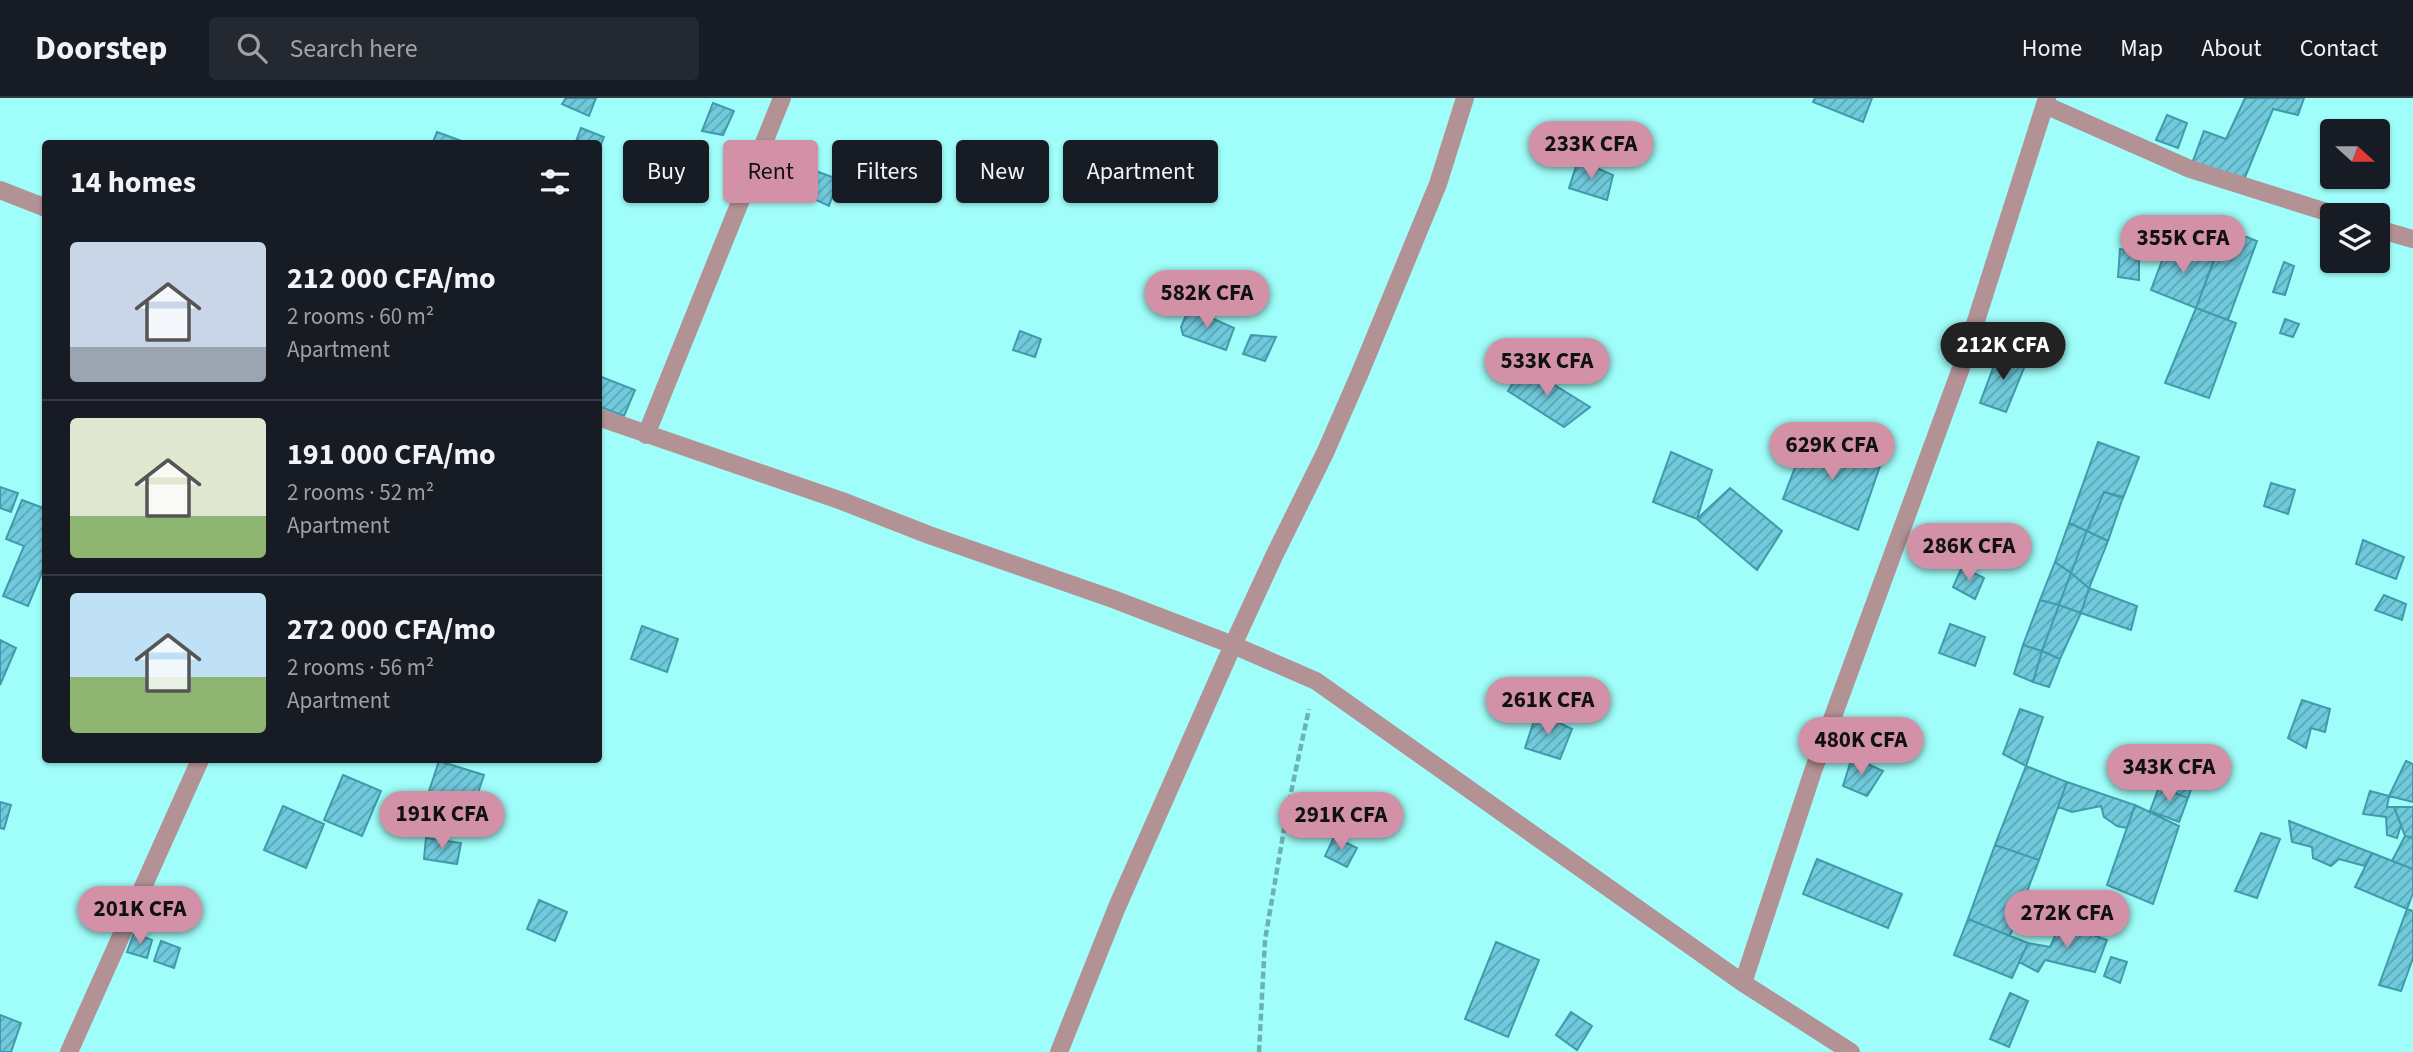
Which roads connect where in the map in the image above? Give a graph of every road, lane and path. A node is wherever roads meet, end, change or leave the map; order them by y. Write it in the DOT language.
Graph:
graph roads {
  1 [pos="782,98"];
  2 [pos="1465,98"];
  3 [pos="2046,102"];
  4 [pos="0,190"];
  5 [pos="42,206"];
  6 [pos="2320,210"];
  7 [pos="2390,233"];
  8 [pos="2413,240"];
  9 [pos="602,418"];
  10 [pos="646,435"];
  11 [pos="1233,645"];
  12 [pos="1316,681"];
  13 [pos="199,763"];
  14 [pos="1743,984"];
  15 [pos="69,1052"];
  16 [pos="1059,1052"];
  17 [pos="1259,1052"];
  18 [pos="1851,1052"];
  1 -- 10 [label="street"];
  2 -- 11 [label="street"];
  3 -- 6 [label="street"];
  3 -- 14 [label="street"];
  4 -- 5 [label="street"];
  7 -- 8 [label="street"];
  9 -- 10 [label="street"];
  10 -- 11 [label="street"];
  11 -- 12 [label="street"];
  11 -- 16 [label="street"];
  12 -- 14 [label="street"];
  12 -- 17 [label="path"];
  13 -- 15 [label="street"];
  14 -- 18 [label="street"];
}
